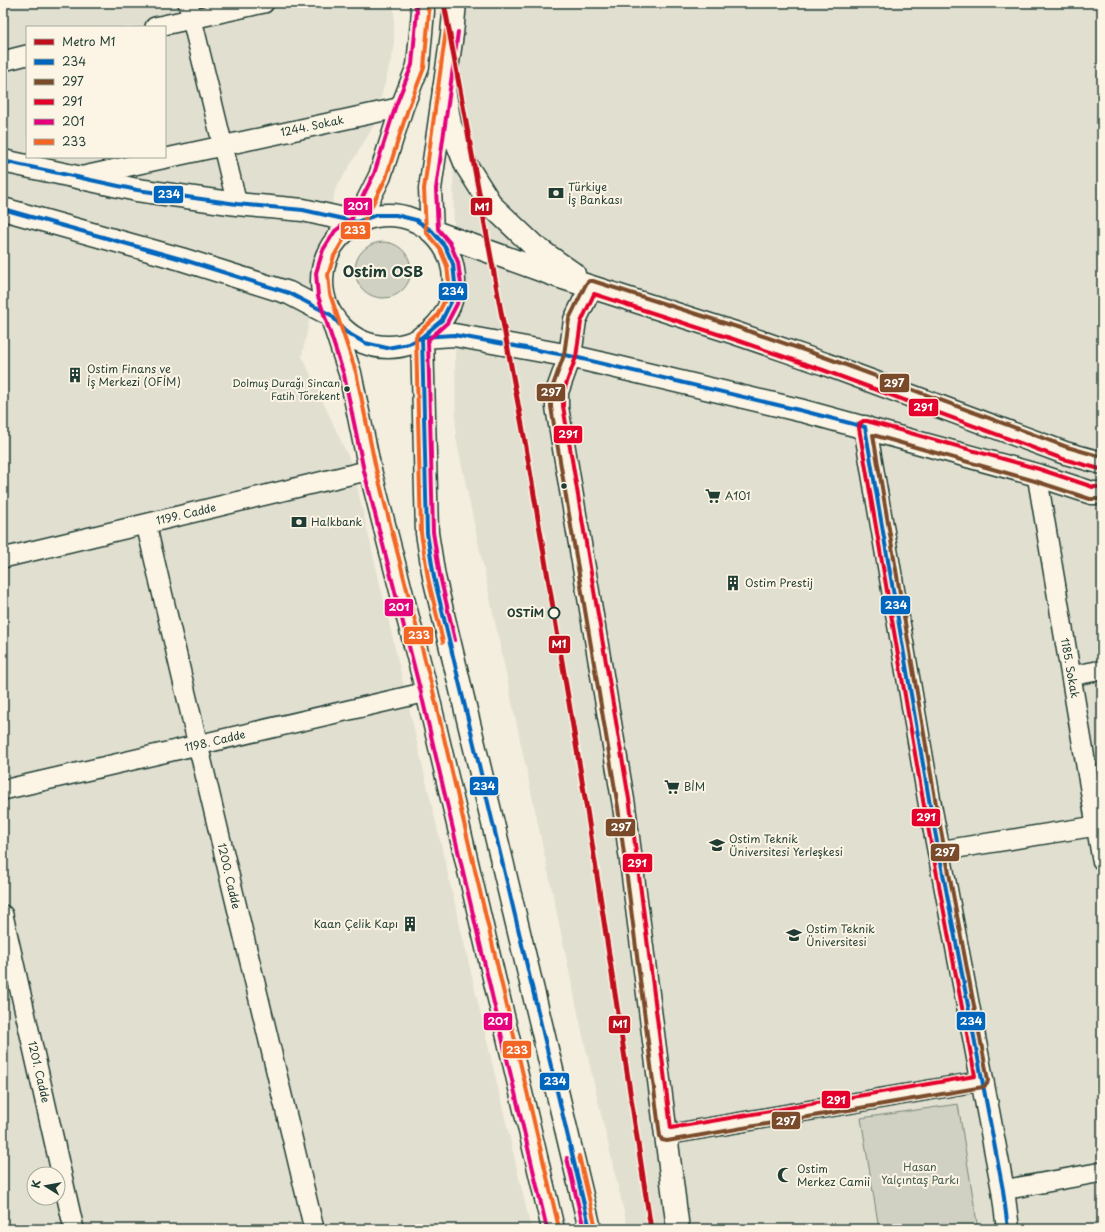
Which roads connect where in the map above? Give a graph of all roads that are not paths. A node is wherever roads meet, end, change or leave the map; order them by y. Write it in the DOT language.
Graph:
graph roads {
  1 [pos="264,3"];
  2 [pos="421,3"];
  3 [pos="454,3"];
  4 [pos="190,11"];
  5 [pos="157,26"];
  6 [pos="26,56"];
  7 [pos="3,61"];
  8 [pos="444,89"];
  9 [pos="402,107"];
  10 [pos="222,146"];
  11 [pos="3,161"];
  12 [pos="78,178"];
  13 [pos="237,204"];
  14 [pos="3,209"];
  15 [pos="357,222"];
  16 [pos="432,231"];
  17 [pos="592,286"];
  18 [pos="331,315"];
  19 [pos="422,337"];
  20 [pos="570,356"];
  21 [pos="865,427"];
  22 [pos="1102,463"];
  23 [pos="370,470"];
  24 [pos="1037,475"];
  25 [pos="1102,493"];
  26 [pos="146,524"];
  27 [pos="3,558"];
  28 [pos="1102,670"];
  29 [pos="1071,676"];
  30 [pos="427,692"];
  31 [pos="198,745"];
  32 [pos="3,790"];
  33 [pos="1096,826"];
  34 [pos="938,850"];
  35 [pos="1102,860"];
  36 [pos="3,915"];
  37 [pos="982,1081"];
  38 [pos="666,1135"];
  39 [pos="1102,1172"];
  40 [pos="1003,1190"];
  41 [pos="74,1229"];
  42 [pos="314,1229"];
  43 [pos="553,1229"];
  44 [pos="590,1229"];
  45 [pos="678,1229"];
  46 [pos="1008,1229"];
  1 -- 4 [label="street"];
  2 -- 9 [label="main road"];
  3 -- 8 [label="main road"];
  4 -- 5 [label="street"];
  4 -- 10 [label="street"];
  6 -- 7 [label="street"];
  8 -- 16 [label="main road"];
  8 -- 17 [label="main road"];
  9 -- 10 [label="street, 1244. Sokak"];
  9 -- 15 [label="main road"];
  10 -- 12 [label="street, 1244. Sokak"];
  10 -- 13 [label="street"];
  11 -- 12 [label="main road"];
  12 -- 13 [label="main road"];
  13 -- 15 [label="main road"];
  14 -- 18 [label="main road"];
  15 -- 16 [label="main road"];
  15 -- 18 [label="main road"];
  16 -- 17 [label="main road"];
  16 -- 19 [label="main road"];
  17 -- 20 [label="main road"];
  17 -- 22 [label="main road"];
  18 -- 19 [label="main road"];
  18 -- 23 [label="main road"];
  19 -- 20 [label="main road"];
  19 -- 44 [label="main road"];
  20 -- 21 [label="main road"];
  20 -- 38 [label="main road"];
  21 -- 24 [label="main road"];
  21 -- 34 [label="main road"];
  23 -- 26 [label="street, 1199. Cadde"];
  23 -- 30 [label="main road"];
  24 -- 25 [label="main road"];
  24 -- 29 [label="street, 1185. Sokak"];
  26 -- 27 [label="street, 1199. Cadde"];
  26 -- 31 [label="street, 1200. Cadde"];
  28 -- 29 [label="street"];
  29 -- 33 [label="street, 1185. Sokak"];
  30 -- 31 [label="street, 1198. Cadde"];
  30 -- 43 [label="main road"];
  31 -- 32 [label="street, 1198. Cadde"];
  31 -- 42 [label="street, 1200. Cadde"];
  33 -- 34 [label="street"];
  33 -- 35 [label="street, 1185. Sokak"];
  34 -- 37 [label="main road"];
  36 -- 41 [label="street, 1201. Cadde"];
  37 -- 38 [label="street"];
  37 -- 40 [label="main road"];
  38 -- 45 [label="main road"];
  39 -- 40 [label="street"];
  40 -- 46 [label="main road"];
}
